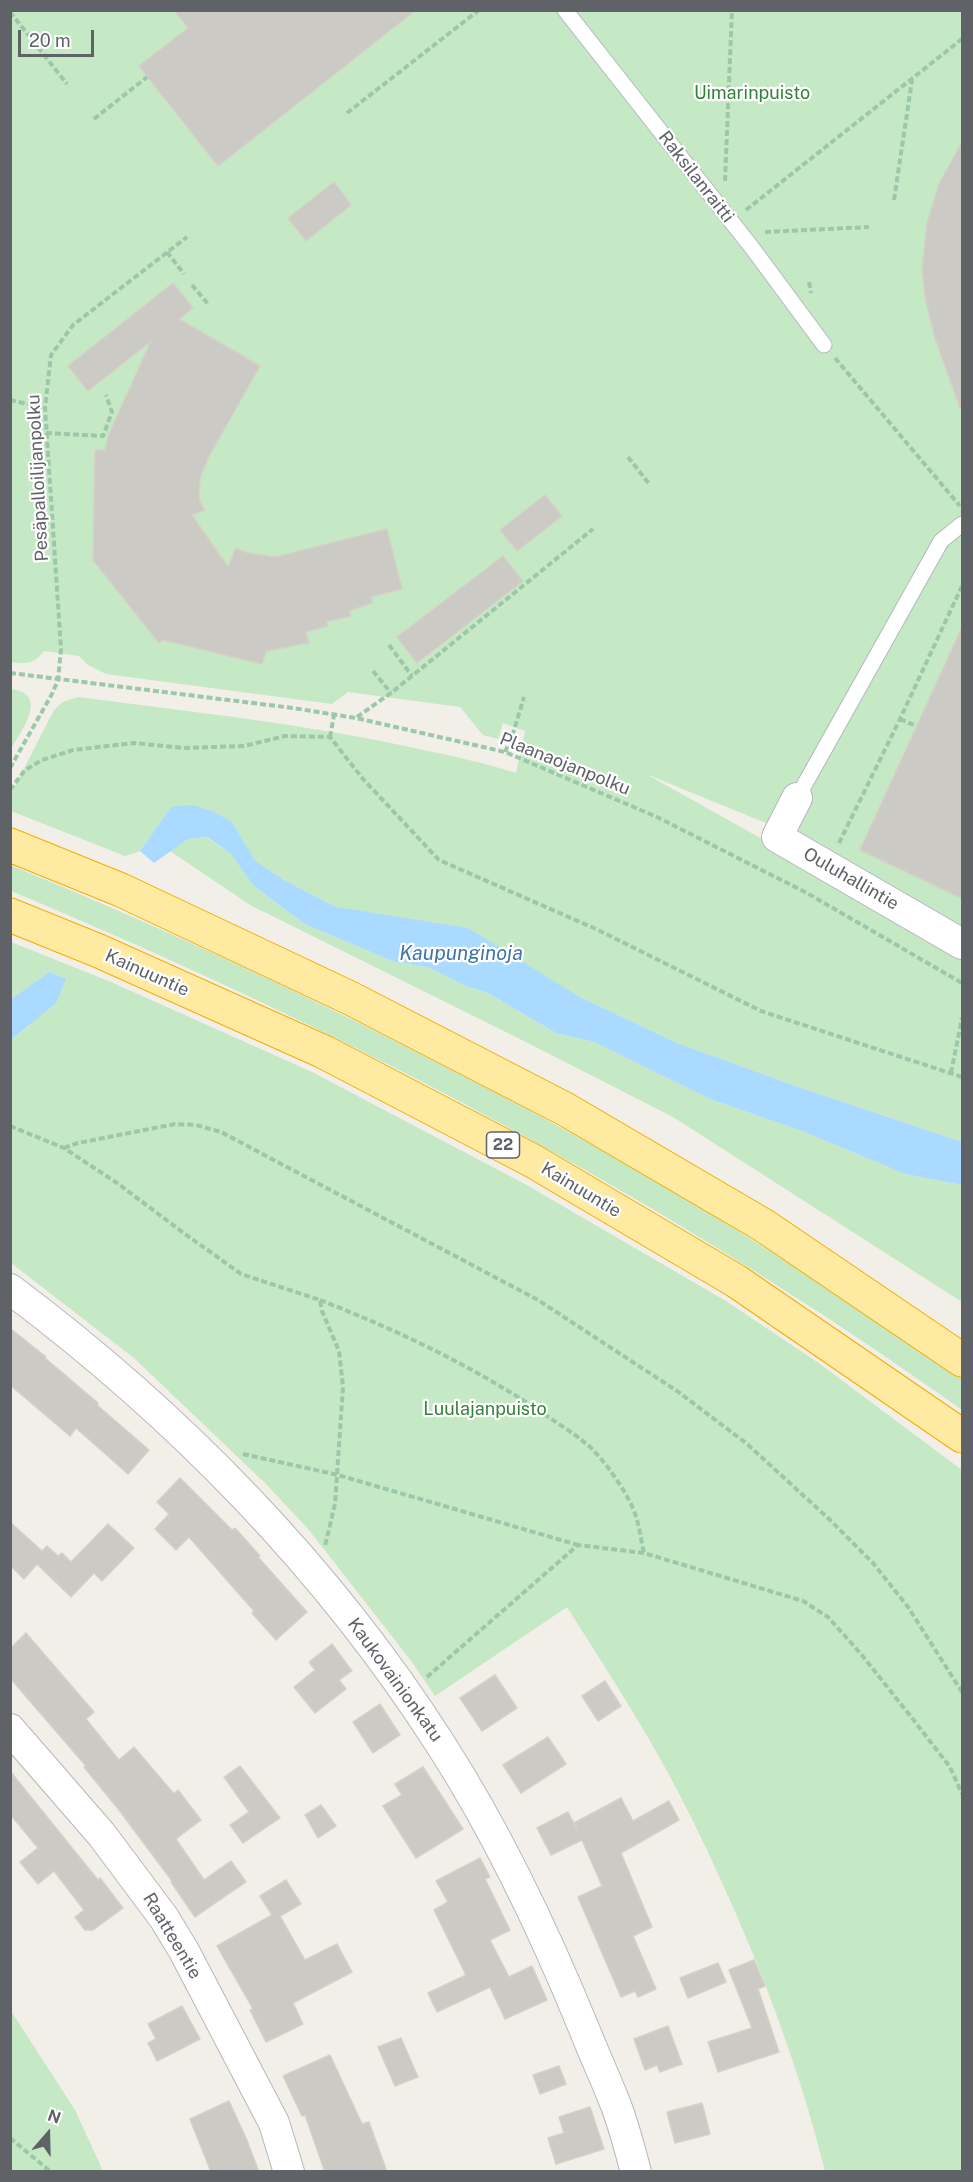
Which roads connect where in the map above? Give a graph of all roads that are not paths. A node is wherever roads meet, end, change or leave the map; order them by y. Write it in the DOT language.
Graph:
graph roads {
  1 [pos="566,10"];
  2 [pos="824,345"];
  3 [pos="963,524"];
  4 [pos="797,798"];
  5 [pos="10,845"];
  6 [pos="10,915"];
  7 [pos="963,944"];
  8 [pos="10,1289"];
  9 [pos="963,1360"];
  10 [pos="963,1436"];
  11 [pos="10,1728"];
  12 [pos="289,2172"];
  13 [pos="636,2172"];
  1 -- 2 [label="lane, Raksilanraitti"];
  3 -- 4 [label="lane"];
  4 -- 7 [label="street, Ouluhallintie"];
  5 -- 9 [label="highway"];
  6 -- 10 [label="highway, Kainuuntie / 22"];
  8 -- 13 [label="street, Kaukovainionkatu"];
  11 -- 12 [label="street, Raatteentie"];
}
